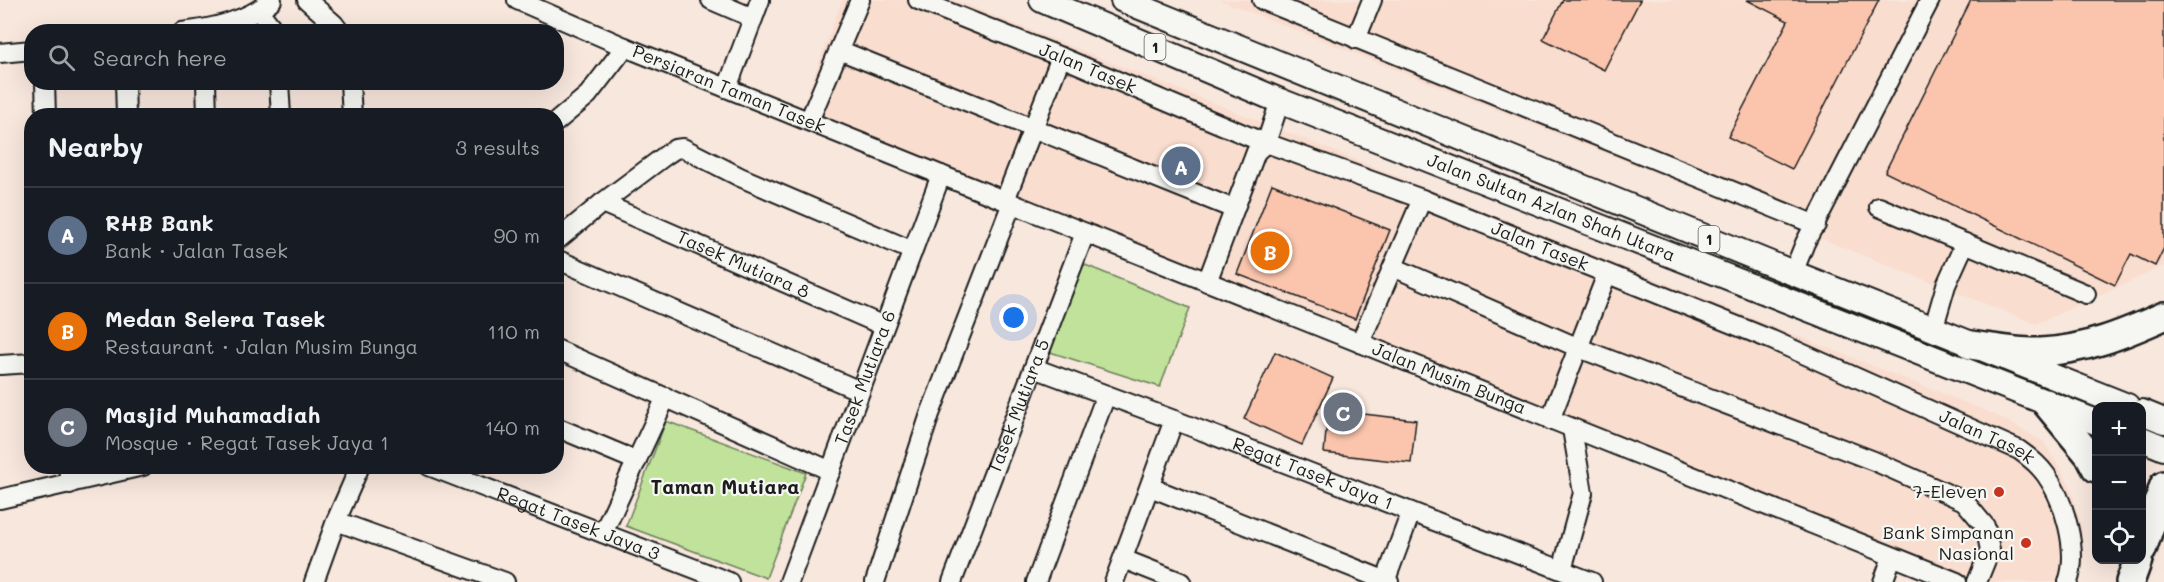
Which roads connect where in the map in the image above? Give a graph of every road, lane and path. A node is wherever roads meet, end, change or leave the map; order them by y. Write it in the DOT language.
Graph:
graph roads {
  1 [pos="307,0"];
  2 [pos="517,0"];
  3 [pos="711,0"];
  4 [pos="760,0"];
  5 [pos="860,0"];
  6 [pos="918,0"];
  7 [pos="1042,0"];
  8 [pos="1123,0"];
  9 [pos="1262,0"];
  10 [pos="1372,0"];
  11 [pos="1930,0"];
  12 [pos="265,5"];
  13 [pos="753,18"];
  14 [pos="219,24"];
  15 [pos="270,24"];
  16 [pos="334,24"];
  17 [pos="1208,34"];
  18 [pos="1356,39"];
  19 [pos="625,47"];
  20 [pos="839,50"];
  21 [pos="24,51"];
  22 [pos="0,53"];
  23 [pos="1061,57"];
  24 [pos="1335,85"];
  25 [pos="727,88"];
  26 [pos="45,90"];
  27 [pos="125,90"];
  28 [pos="206,90"];
  29 [pos="279,90"];
  30 [pos="350,90"];
  31 [pos="1275,95"];
  32 [pos="46,108"];
  33 [pos="126,108"];
  34 [pos="207,108"];
  35 [pos="281,108"];
  36 [pos="352,108"];
  37 [pos="564,115"];
  38 [pos="809,121"];
  39 [pos="1033,127"];
  40 [pos="1259,145"];
  41 [pos="941,175"];
  42 [pos="1422,198"];
  43 [pos="1008,202"];
  44 [pos="602,203"];
  45 [pos="1879,207"];
  46 [pos="1234,208"];
  47 [pos="1816,225"];
  48 [pos="1085,232"];
  49 [pos="564,234"];
  50 [pos="1965,243"];
  51 [pos="912,251"];
  52 [pos="564,262"];
  53 [pos="1393,267"];
  54 [pos="1793,273"];
  55 [pos="1607,274"];
  56 [pos="1207,282"];
  57 [pos="2086,294"];
  58 [pos="2164,316"];
  59 [pos="884,326"];
  60 [pos="1933,330"];
  61 [pos="1360,344"];
  62 [pos="1971,345"];
  63 [pos="1579,348"];
  64 [pos="564,353"];
  65 [pos="24,364"];
  66 [pos="0,365"];
  67 [pos="1034,368"];
  68 [pos="860,392"];
  69 [pos="1106,395"];
  70 [pos="666,398"];
  71 [pos="2117,402"];
  72 [pos="2046,403"];
  73 [pos="2146,414"];
  74 [pos="1174,420"];
  75 [pos="1550,420"];
  76 [pos="2092,420"];
  77 [pos="2164,421"];
  78 [pos="1572,429"];
  79 [pos="564,430"];
  80 [pos="2146,440"];
  81 [pos="2164,447"];
  82 [pos="2092,459"];
  83 [pos="637,461"];
  84 [pos="831,471"];
  85 [pos="357,474"];
  86 [pos="449,474"];
  87 [pos="69,476"];
  88 [pos="2164,485"];
  89 [pos="1150,487"];
  90 [pos="0,499"];
  91 [pos="1411,512"];
  92 [pos="336,521"];
  93 [pos="603,534"];
  94 [pos="2146,538"];
  95 [pos="1892,557"];
  96 [pos="1123,559"];
  97 [pos="2119,564"];
  98 [pos="2137,564"];
  99 [pos="1562,570"];
  100 [pos="314,582"];
  101 [pos="505,582"];
  102 [pos="729,582"];
  103 [pos="789,582"];
  104 [pos="875,582"];
  105 [pos="952,582"];
  106 [pos="1036,582"];
  107 [pos="1114,582"];
  108 [pos="1181,582"];
  109 [pos="1386,582"];
  110 [pos="1592,582"];
  111 [pos="1883,582"];
  112 [pos="1957,582"];
  113 [pos="1977,582"];
  114 [pos="2068,582"];
  115 [pos="2117,582"];
  116 [pos="2130,582"];
  1 -- 16 [label="street"];
  2 -- 19 [label="street, Persiaran Taman Tasek"];
  3 -- 13 [label="street"];
  4 -- 13 [label="street"];
  5 -- 20 [label="street"];
  6 -- 23 [label="street, Jalan Tasek"];
  7 -- 31 [label="main road, Jalan Sultan Azlan Shah Utara / 1"];
  8 -- 17 [label="main road, Jalan Sultan Azlan Shah Utara / 1"];
  9 -- 18 [label="street"];
  10 -- 18 [label="street"];
  11 -- 47 [label="street"];
  12 -- 14 [label="street"];
  12 -- 15 [label="street"];
  13 -- 25 [label="street"];
  17 -- 24 [label="main road, Jalan Sultan Azlan Shah Utara / 1"];
  17 -- 31 [label="main road"];
  18 -- 47 [label="street"];
  19 -- 25 [label="street, Persiaran Taman Tasek"];
  19 -- 37 [label="street"];
  20 -- 38 [label="street"];
  20 -- 39 [label="street"];
  21 -- 22 [label="street"];
  23 -- 39 [label="street"];
  23 -- 40 [label="street, Jalan Tasek"];
  24 -- 31 [label="main road"];
  24 -- 54 [label="main road, Jalan Sultan Azlan Shah Utara / 1"];
  25 -- 38 [label="street, Persiaran Taman Tasek"];
  26 -- 32 [label="street"];
  27 -- 33 [label="street"];
  28 -- 34 [label="street"];
  29 -- 35 [label="street"];
  30 -- 36 [label="street"];
  31 -- 40 [label="street"];
  31 -- 72 [label="main road, Jalan Sultan Azlan Shah Utara / 1"];
  38 -- 41 [label="street, Persiaran Taman Tasek"];
  39 -- 43 [label="street"];
  39 -- 46 [label="street"];
  40 -- 42 [label="street, Jalan Tasek"];
  40 -- 46 [label="street"];
  41 -- 43 [label="street, Jalan Musim Bunga"];
  41 -- 51 [label="street, Tasek Mutiara 6"];
  42 -- 53 [label="street"];
  42 -- 55 [label="street, Jalan Tasek"];
  43 -- 48 [label="street, Jalan Musim Bunga"];
  43 -- 104 [label="street"];
  44 -- 49 [label="street"];
  44 -- 51 [label="street"];
  44 -- 59 [label="street, Tasek Mutiara 8"];
  45 -- 50 [label="street"];
  46 -- 56 [label="street"];
  47 -- 54 [label="street"];
  48 -- 56 [label="street, Jalan Musim Bunga"];
  48 -- 67 [label="street, Tasek Mutiara 5"];
  50 -- 57 [label="street"];
  50 -- 60 [label="street"];
  51 -- 59 [label="street, Tasek Mutiara 6"];
  52 -- 68 [label="street"];
  53 -- 61 [label="street"];
  53 -- 63 [label="street"];
  54 -- 60 [label="main road, Jalan Sultan Azlan Shah Utara / 1"];
  55 -- 63 [label="street"];
  55 -- 114 [label="street, Jalan Tasek"];
  56 -- 61 [label="street, Jalan Musim Bunga"];
  58 -- 62 [label="highway"];
  59 -- 68 [label="street, Tasek Mutiara 6"];
  60 -- 62 [label="main road, Jalan Sultan Azlan Shah Utara / 1"];
  61 -- 75 [label="street, Jalan Musim Bunga"];
  62 -- 71 [label="main road, Jalan Sultan Azlan Shah Utara / 1"];
  63 -- 75 [label="street"];
  63 -- 113 [label="street"];
  64 -- 70 [label="street"];
  65 -- 66 [label="street"];
  67 -- 69 [label="street, Regat Tasek Jaya 1"];
  67 -- 105 [label="street, Tasek Mutiara 5"];
  68 -- 84 [label="street, Tasek Mutiara 6"];
  69 -- 74 [label="street, Regat Tasek Jaya 1"];
  69 -- 106 [label="street"];
  70 -- 83 [label="street"];
  70 -- 84 [label="street"];
  72 -- 76 [label="main road, Jalan Sultan Azlan Shah Utara / 1"];
  72 -- 82 [label="highway"];
  73 -- 77 [label="main road"];
  74 -- 89 [label="street"];
  74 -- 91 [label="street, Regat Tasek Jaya 1"];
  75 -- 78 [label="street, Jalan Musim Bunga"];
  78 -- 95 [label="street, Jalan Musim Bunga"];
  78 -- 99 [label="street"];
  79 -- 83 [label="street"];
  80 -- 81 [label="main road"];
  83 -- 93 [label="street"];
  84 -- 103 [label="street, Tasek Mutiara 6"];
  85 -- 92 [label="street"];
  86 -- 93 [label="street, Regat Tasek Jaya 3"];
  87 -- 90 [label="street"];
  88 -- 94 [label="highway"];
  89 -- 96 [label="street"];
  89 -- 109 [label="street"];
  91 -- 99 [label="street, Regat Tasek Jaya 1"];
  91 -- 109 [label="street"];
  92 -- 100 [label="street"];
  92 -- 101 [label="street"];
  93 -- 102 [label="street, Regat Tasek Jaya 3"];
  95 -- 111 [label="street"];
  95 -- 112 [label="street, Jalan Musim Bunga"];
  96 -- 107 [label="street"];
  96 -- 108 [label="street"];
  97 -- 115 [label="highway"];
  98 -- 116 [label="highway"];
  99 -- 110 [label="street, Regat Tasek Jaya 1"];
}
